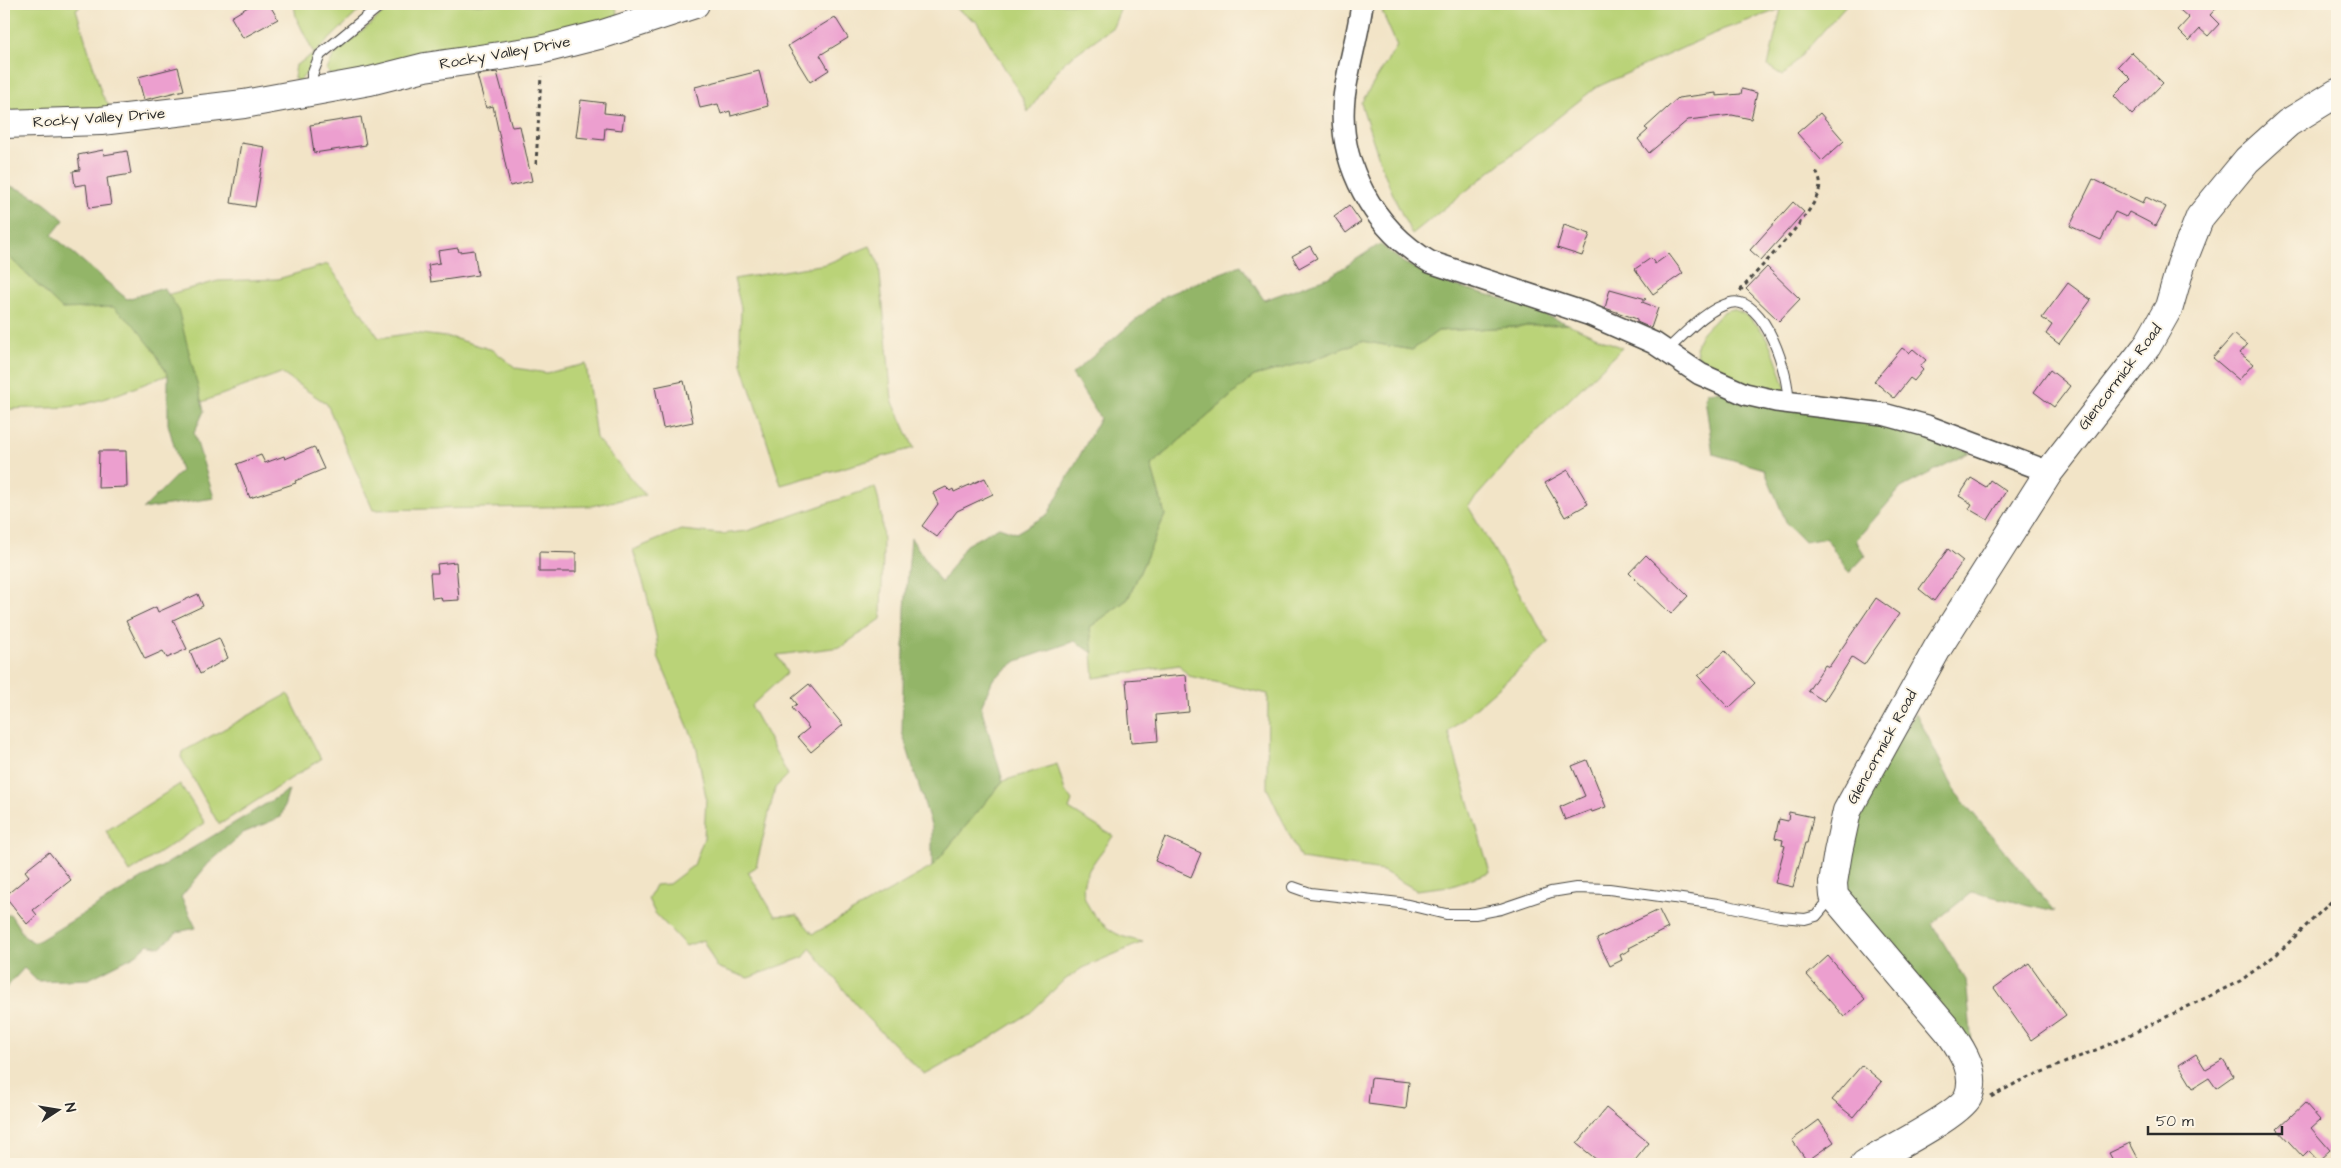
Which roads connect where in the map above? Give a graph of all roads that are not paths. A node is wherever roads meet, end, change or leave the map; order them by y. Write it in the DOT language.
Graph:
graph roads {
  1 [pos="382,4"];
  2 [pos="695,4"];
  3 [pos="1362,4"];
  4 [pos="312,92"];
  5 [pos="2337,93"];
  6 [pos="4,124"];
  7 [pos="1666,351"];
  8 [pos="1788,402"];
  9 [pos="2055,464"];
  10 [pos="1293,887"];
  11 [pos="1834,896"];
  12 [pos="1865,1164"];
  1 -- 4 [label="lane"];
  2 -- 4 [label="street, Rocky Valley Drive"];
  3 -- 7 [label="street"];
  4 -- 6 [label="street, Rocky Valley Drive"];
  5 -- 9 [label="street, Glencormick Road"];
  7 -- 8 [label="street"];
  7 -- 8 [label="lane"];
  8 -- 9 [label="street"];
  9 -- 11 [label="street, Glencormick Road"];
  10 -- 11 [label="lane"];
  11 -- 12 [label="street"];
}
